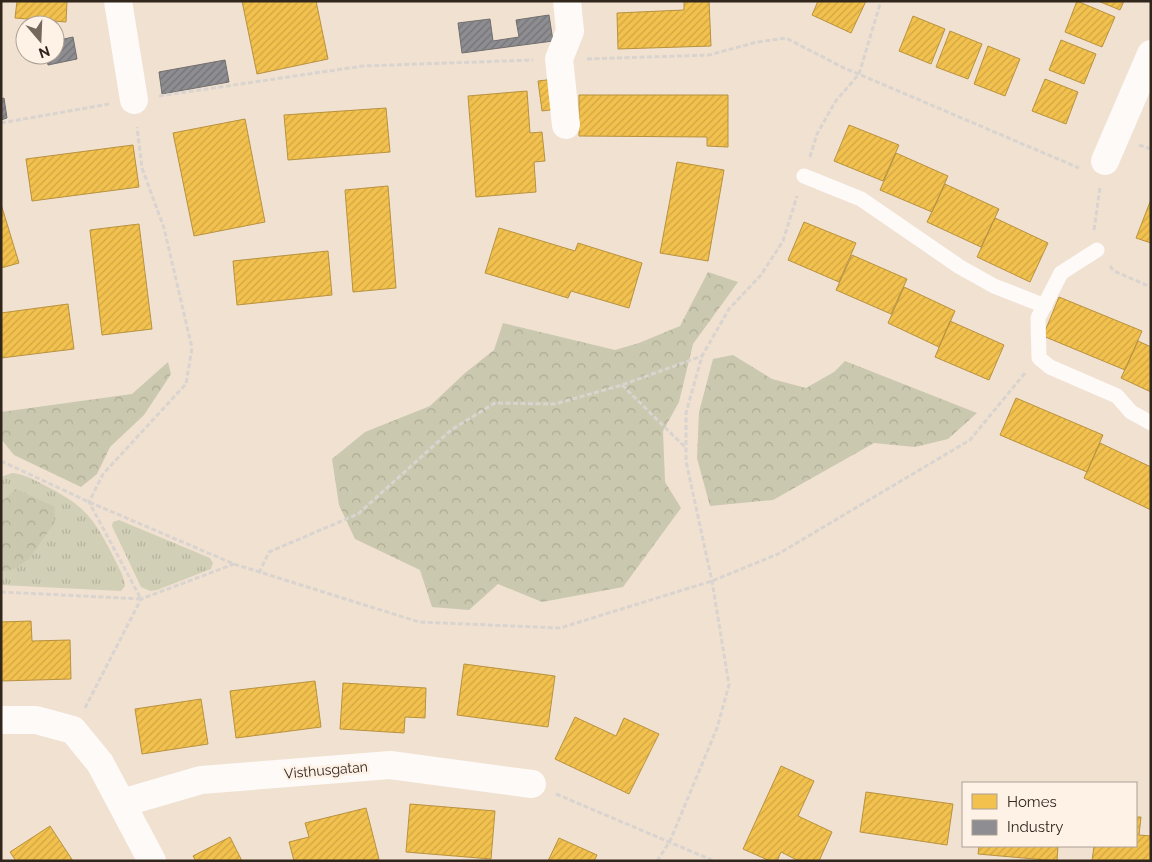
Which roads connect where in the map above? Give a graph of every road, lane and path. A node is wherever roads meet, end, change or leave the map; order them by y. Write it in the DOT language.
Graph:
graph roads {
  1 [pos="118,1"];
  2 [pos="567,1"];
  3 [pos="881,1"];
  4 [pos="1151,54"];
  5 [pos="134,100"];
  6 [pos="566,125"];
  7 [pos="1105,161"];
  8 [pos="804,176"];
  9 [pos="1097,250"];
  10 [pos="1044,306"];
  11 [pos="702,356"];
  12 [pos="1039,358"];
  13 [pos="622,386"];
  14 [pos="1151,423"];
  15 [pos="686,449"];
  16 [pos="1,461"];
  17 [pos="89,502"];
  18 [pos="234,564"];
  19 [pos="260,573"];
  20 [pos="712,581"];
  21 [pos="1,592"];
  22 [pos="141,599"];
  23 [pos="1,720"];
  24 [pos="73,730"];
  25 [pos="532,784"];
  26 [pos="122,803"];
  27 [pos="670,841"];
  28 [pos="152,861"];
  29 [pos="657,861"];
  30 [pos="714,861"];
  1 -- 5 [label="street"];
  2 -- 6 [label="street"];
  3 -- 8 [label="path"];
  4 -- 7 [label="street"];
  5 -- 17 [label="path"];
  8 -- 10 [label="lane"];
  8 -- 11 [label="path"];
  9 -- 10 [label="lane"];
  10 -- 12 [label="lane"];
  11 -- 13 [label="path"];
  11 -- 15 [label="path"];
  12 -- 14 [label="lane"];
  12 -- 20 [label="path"];
  13 -- 15 [label="path"];
  13 -- 19 [label="path"];
  15 -- 20 [label="path"];
  16 -- 17 [label="path"];
  17 -- 18 [label="path"];
  17 -- 22 [label="path"];
  18 -- 19 [label="path"];
  18 -- 22 [label="path"];
  19 -- 20 [label="path"];
  20 -- 27 [label="path"];
  21 -- 22 [label="path"];
  22 -- 24 [label="path"];
  23 -- 24 [label="street"];
  24 -- 26 [label="street"];
  25 -- 26 [label="street, Visthusgatan"];
  25 -- 27 [label="path"];
  26 -- 28 [label="street"];
  27 -- 29 [label="path"];
  27 -- 30 [label="path"];
}
